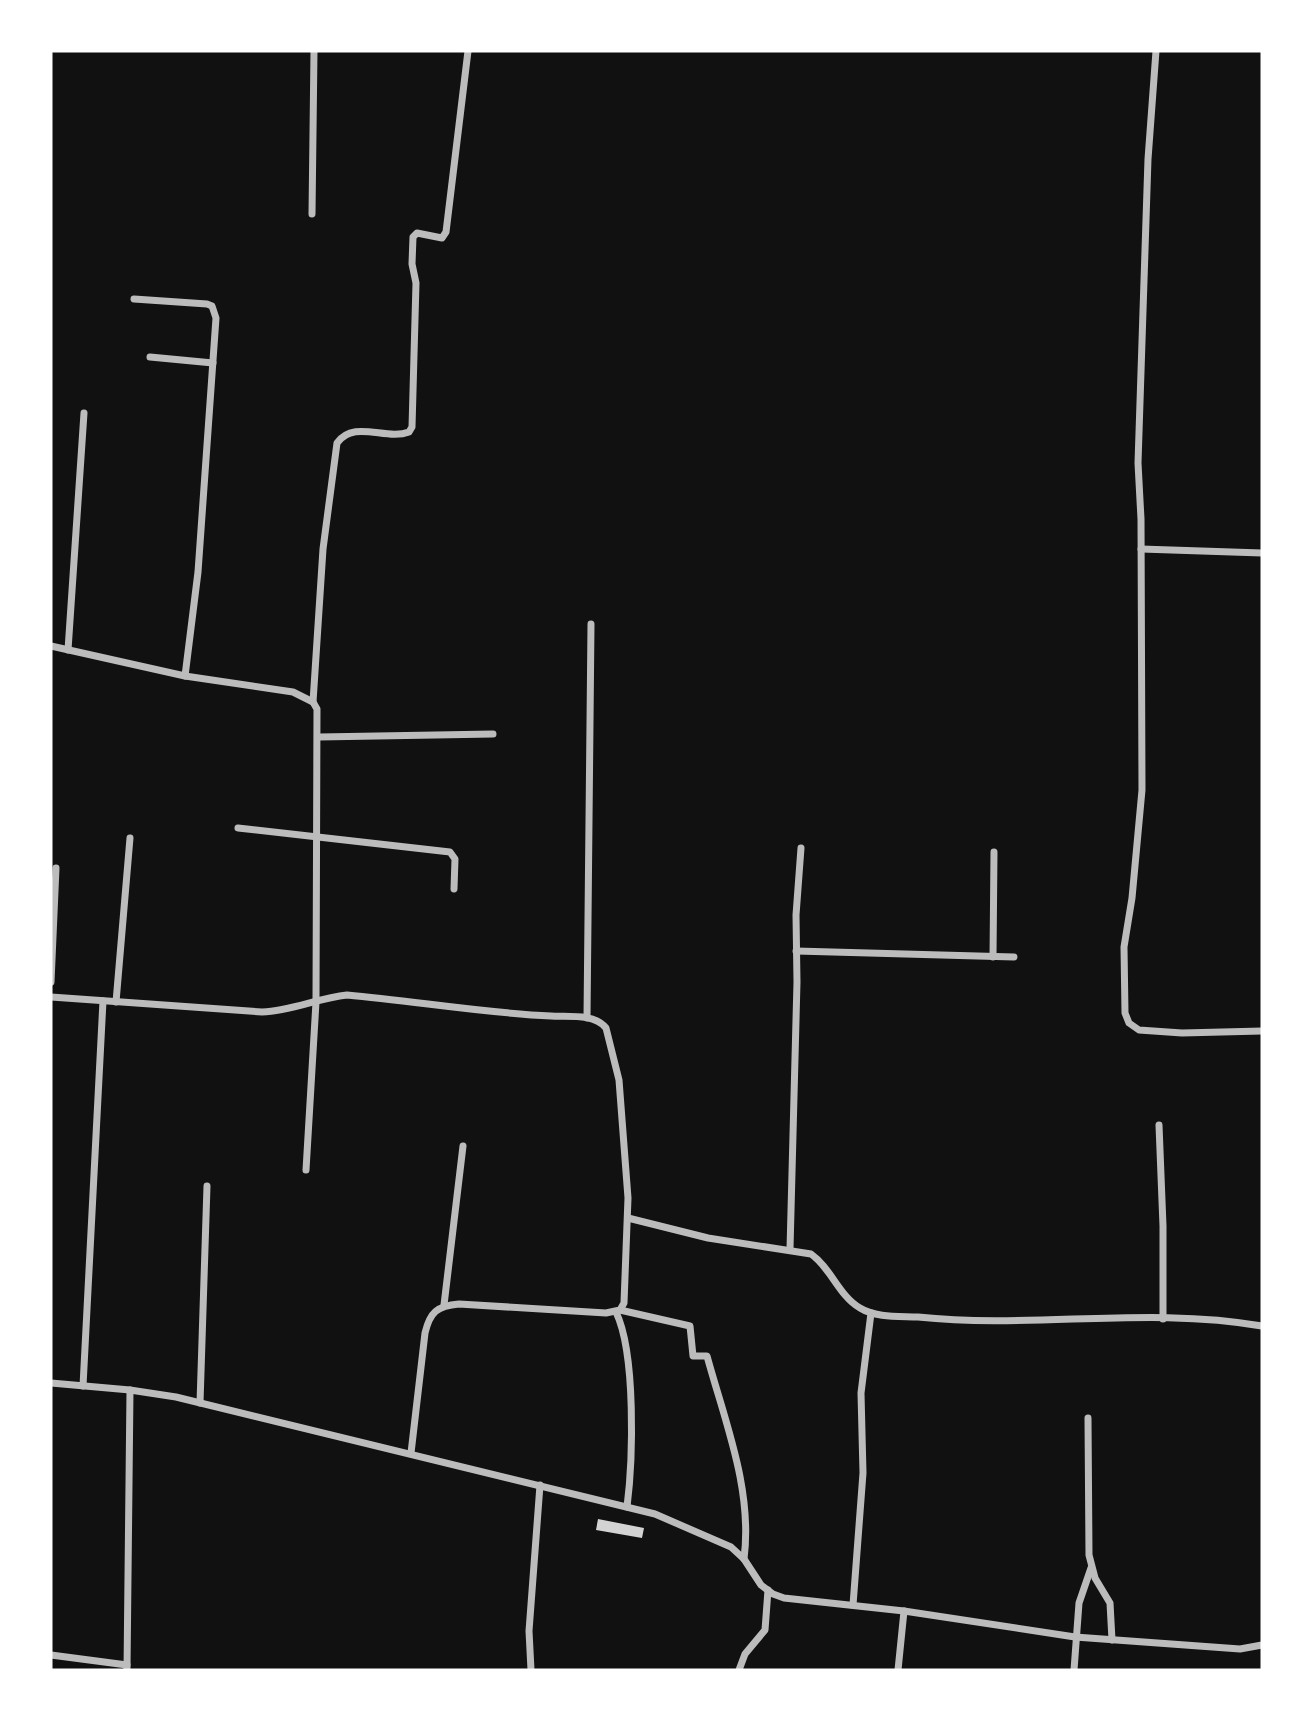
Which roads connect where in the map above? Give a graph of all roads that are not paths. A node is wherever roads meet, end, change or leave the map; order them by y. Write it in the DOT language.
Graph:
graph roads {
  1 [pos="314,51"];
  2 [pos="468,51"];
  3 [pos="1156,51"];
  4 [pos="312,214"];
  5 [pos="134,299"];
  6 [pos="150,357"];
  7 [pos="213,363"];
  8 [pos="84,413"];
  9 [pos="1141,549"];
  10 [pos="1262,553"];
  11 [pos="591,624"];
  12 [pos="51,646"];
  13 [pos="68,650"];
  14 [pos="185,676"];
  15 [pos="313,702"];
  16 [pos="493,734"];
  17 [pos="319,737"];
  18 [pos="238,828"];
  19 [pos="318,837"];
  20 [pos="130,838"];
  21 [pos="801,848"];
  22 [pos="994,852"];
  23 [pos="56,868"];
  24 [pos="454,889"];
  25 [pos="796,951"];
  26 [pos="993,957"];
  27 [pos="1014,957"];
  28 [pos="51,982"];
  29 [pos="51,998"];
  30 [pos="103,1001"];
  31 [pos="116,1002"];
  32 [pos="316,1002"];
  33 [pos="587,1018"];
  34 [pos="1262,1031"];
  35 [pos="1159,1125"];
  36 [pos="463,1146"];
  37 [pos="306,1170"];
  38 [pos="207,1186"];
  39 [pos="628,1218"];
  40 [pos="790,1249"];
  41 [pos="444,1305"];
  42 [pos="618,1311"];
  43 [pos="871,1313"];
  44 [pos="1163,1319"];
  45 [pos="1262,1326"];
  46 [pos="51,1383"];
  47 [pos="83,1386"];
  48 [pos="130,1390"];
  49 [pos="200,1403"];
  50 [pos="1088,1418"];
  51 [pos="411,1453"];
  52 [pos="540,1485"];
  53 [pos="627,1507"];
  54 [pos="744,1559"];
  55 [pos="1091,1567"];
  56 [pos="768,1590"];
  57 [pos="853,1605"];
  58 [pos="904,1611"];
  59 [pos="1075,1637"];
  60 [pos="1112,1640"];
  61 [pos="1262,1645"];
  62 [pos="51,1655"];
  63 [pos="127,1667"];
  64 [pos="531,1670"];
  65 [pos="739,1670"];
  66 [pos="898,1670"];
  67 [pos="1074,1670"];
  1 -- 4 [label="street"];
  2 -- 15 [label="street"];
  3 -- 9 [label="street"];
  5 -- 7 [label="street"];
  6 -- 7 [label="street"];
  7 -- 14 [label="street"];
  8 -- 13 [label="street"];
  9 -- 10 [label="street"];
  9 -- 34 [label="street"];
  11 -- 33 [label="street"];
  12 -- 13 [label="street"];
  13 -- 14 [label="street"];
  14 -- 15 [label="street"];
  15 -- 17 [label="street"];
  16 -- 17 [label="street"];
  17 -- 19 [label="street"];
  18 -- 19 [label="street"];
  19 -- 24 [label="street"];
  19 -- 32 [label="street"];
  20 -- 31 [label="street"];
  21 -- 25 [label="street"];
  22 -- 26 [label="street"];
  23 -- 28 [label="street"];
  25 -- 26 [label="street"];
  25 -- 40 [label="street"];
  26 -- 27 [label="street"];
  29 -- 30 [label="street"];
  30 -- 31 [label="street"];
  30 -- 47 [label="street"];
  31 -- 32 [label="street"];
  32 -- 33 [label="street"];
  32 -- 37 [label="street"];
  33 -- 39 [label="street"];
  35 -- 44 [label="street"];
  36 -- 41 [label="street"];
  38 -- 49 [label="street"];
  39 -- 40 [label="street"];
  39 -- 42 [label="street"];
  40 -- 43 [label="street"];
  41 -- 42 [label="street"];
  41 -- 51 [label="street"];
  42 -- 53 [label="street"];
  42 -- 54 [label="street"];
  43 -- 44 [label="street"];
  43 -- 57 [label="street"];
  44 -- 45 [label="street"];
  46 -- 47 [label="street"];
  47 -- 48 [label="street"];
  48 -- 49 [label="street"];
  48 -- 63 [label="street"];
  49 -- 51 [label="street"];
  50 -- 55 [label="street"];
  51 -- 52 [label="street"];
  52 -- 53 [label="street"];
  52 -- 64 [label="street"];
  53 -- 54 [label="street"];
  54 -- 56 [label="street"];
  55 -- 59 [label="street"];
  55 -- 60 [label="street"];
  56 -- 57 [label="street"];
  56 -- 65 [label="street"];
  57 -- 58 [label="street"];
  58 -- 59 [label="street"];
  58 -- 66 [label="street"];
  59 -- 60 [label="street"];
  59 -- 67 [label="street"];
  60 -- 61 [label="street"];
  62 -- 63 [label="street"];
}
